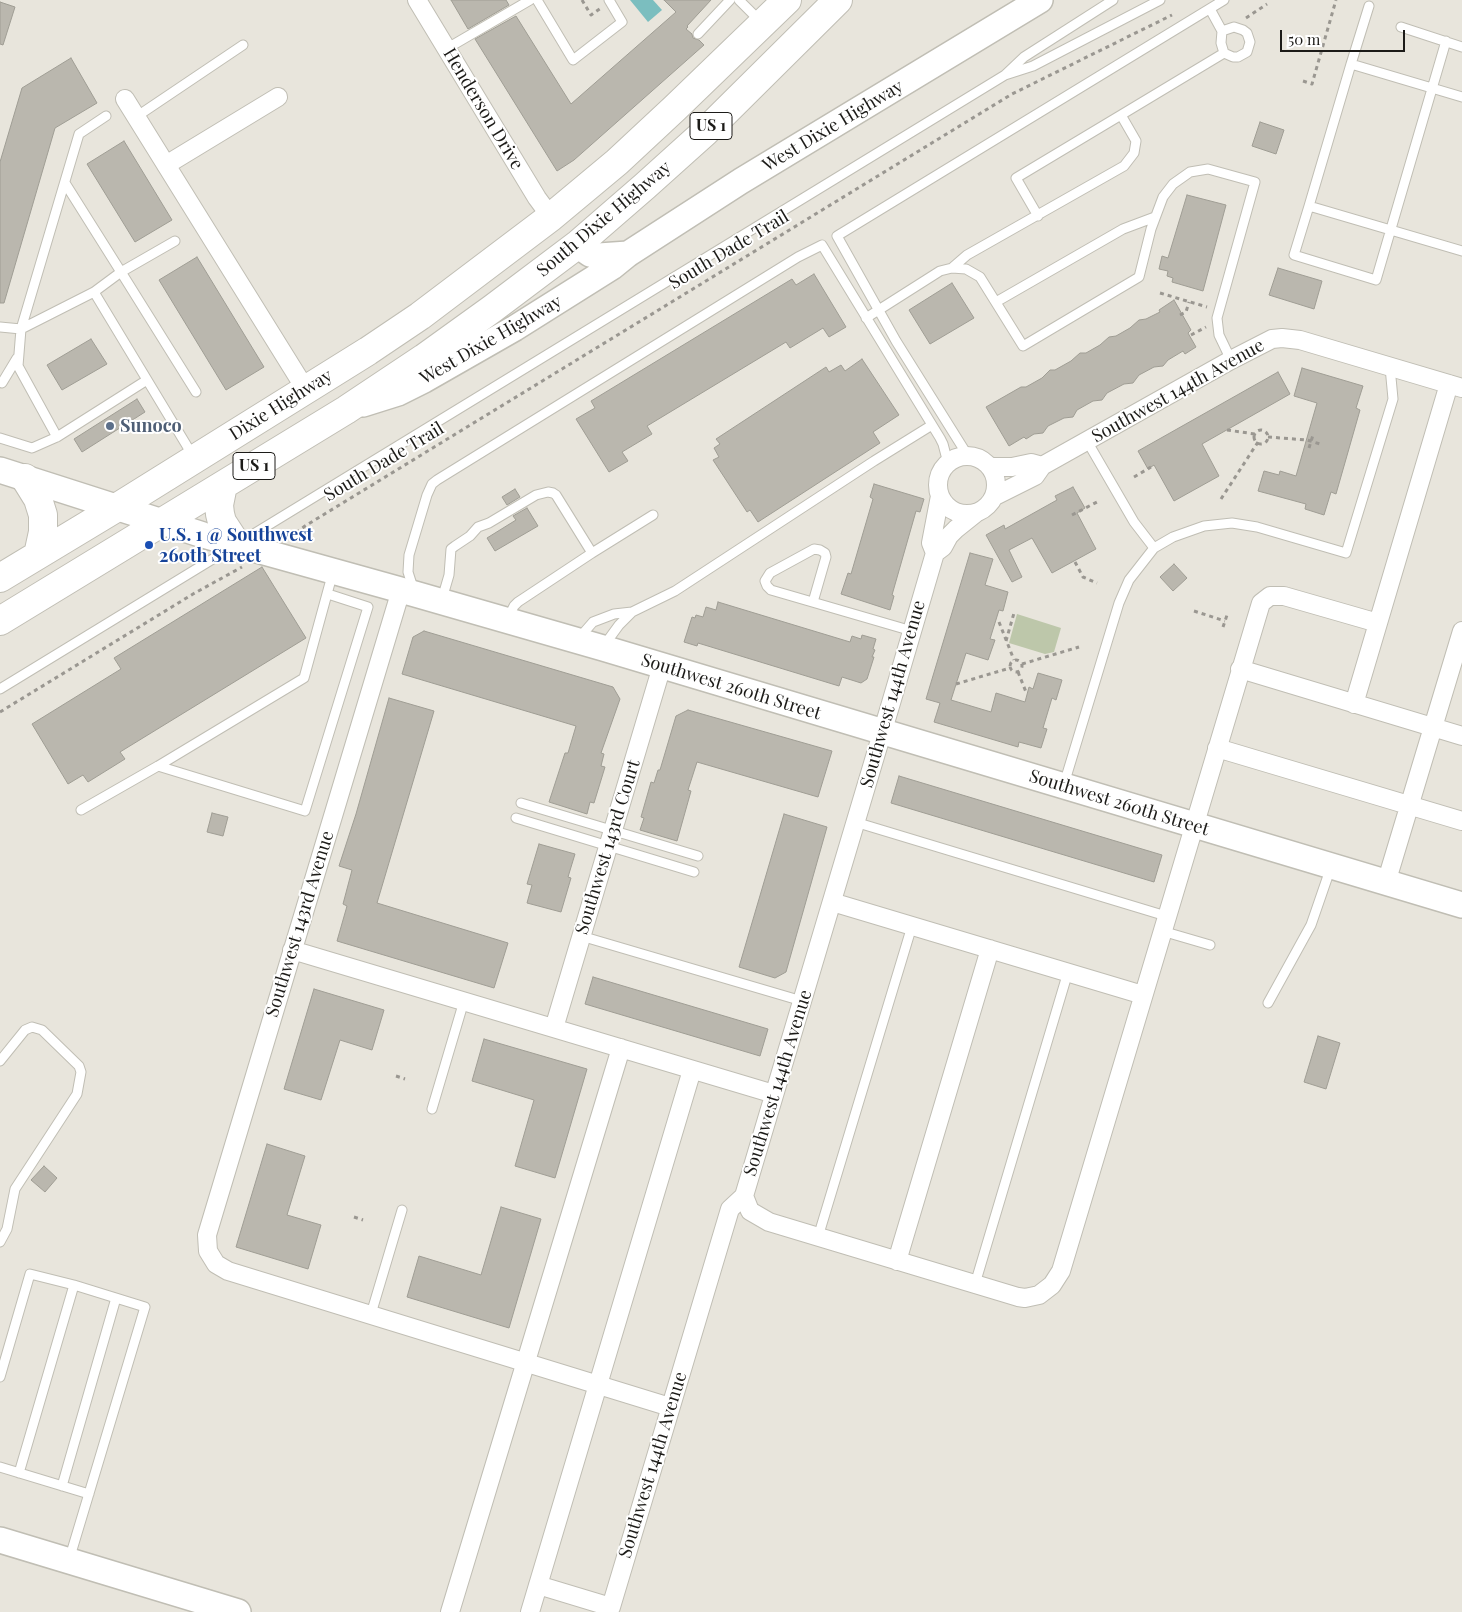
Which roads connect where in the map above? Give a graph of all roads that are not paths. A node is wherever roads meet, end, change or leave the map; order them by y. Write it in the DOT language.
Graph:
graph roads {
  1 [pos="416,0"];
  2 [pos="530,0"];
  3 [pos="537,0"];
  4 [pos="730,0"];
  5 [pos="739,0"];
  6 [pos="787,0"];
  7 [pos="838,0"];
  8 [pos="1040,0"];
  9 [pos="1113,0"];
  10 [pos="1160,0"];
  11 [pos="1224,0"];
  12 [pos="606,4"];
  13 [pos="1369,6"];
  14 [pos="1210,9"];
  15 [pos="763,24"];
  16 [pos="1401,27"];
  17 [pos="1222,32"];
  18 [pos="698,34"];
  19 [pos="1446,41"];
  20 [pos="243,45"];
  21 [pos="1462,47"];
  22 [pos="446,49"];
  23 [pos="1224,53"];
  24 [pos="1351,64"];
  25 [pos="1005,75"];
  26 [pos="1432,88"];
  27 [pos="278,97"];
  28 [pos="1462,97"];
  29 [pos="125,99"];
  30 [pos="1120,115"];
  31 [pos="106,116"];
  32 [pos="136,117"];
  33 [pos="166,165"];
  34 [pos="65,183"];
  35 [pos="1309,206"];
  36 [pos="1038,216"];
  37 [pos="551,217"];
  38 [pos="1155,217"];
  39 [pos="1392,229"];
  40 [pos="837,236"];
  41 [pos="176,241"];
  42 [pos="577,245"];
  43 [pos="822,245"];
  44 [pos="1462,251"];
  45 [pos="628,254"];
  46 [pos="952,268"];
  47 [pos="121,272"];
  48 [pos="94,292"];
  49 [pos="996,302"];
  50 [pos="878,310"];
  51 [pos="866,318"];
  52 [pos="0,327"];
  53 [pos="21,329"];
  54 [pos="19,355"];
  55 [pos="1230,360"];
  56 [pos="1390,367"];
  57 [pos="147,380"];
  58 [pos="2,383"];
  59 [pos="1455,386"];
  60 [pos="306,390"];
  61 [pos="196,392"];
  62 [pos="346,410"];
  63 [pos="932,425"];
  64 [pos="57,437"];
  65 [pos="0,438"];
  66 [pos="1087,441"];
  67 [pos="968,456"];
  68 [pos="195,459"];
  69 [pos="948,463"];
  70 [pos="1042,466"];
  71 [pos="990,467"];
  72 [pos="13,474"];
  73 [pos="223,485"];
  74 [pos="940,496"];
  75 [pos="995,496"];
  76 [pos="116,508"];
  77 [pos="976,513"];
  78 [pos="654,515"];
  79 [pos="162,523"];
  80 [pos="1154,548"];
  81 [pos="592,553"];
  82 [pos="935,553"];
  83 [pos="38,555"];
  84 [pos="240,555"];
  85 [pos="0,578"];
  86 [pos="331,583"];
  87 [pos="408,592"];
  88 [pos="441,602"];
  89 [pos="813,602"];
  90 [pos="632,612"];
  91 [pos="0,621"];
  92 [pos="507,621"];
  93 [pos="1378,623"];
  94 [pos="912,631"];
  95 [pos="1462,631"];
  96 [pos="577,641"];
  97 [pos="603,648"];
  98 [pos="662,666"];
  99 [pos="1240,670"];
  100 [pos="0,689"];
  101 [pos="1354,704"];
  102 [pos="1433,727"];
  103 [pos="883,732"];
  104 [pos="1462,736"];
  105 [pos="1217,748"];
  106 [pos="158,766"];
  107 [pos="1064,786"];
  108 [pos="521,803"];
  109 [pos="1410,805"];
  110 [pos="81,810"];
  111 [pos="516,818"];
  112 [pos="1462,821"];
  113 [pos="856,822"];
  114 [pos="1194,825"];
  115 [pos="611,838"];
  116 [pos="698,856"];
  117 [pos="1331,867"];
  118 [pos="694,872"];
  119 [pos="1386,883"];
  120 [pos="832,902"];
  121 [pos="1462,905"];
  122 [pos="1164,923"];
  123 [pos="912,926"];
  124 [pos="581,936"];
  125 [pos="1210,945"];
  126 [pos="990,949"];
  127 [pos="292,950"];
  128 [pos="1068,972"];
  129 [pos="1143,995"];
  130 [pos="464,1001"];
  131 [pos="802,1001"];
  132 [pos="1268,1003"];
  133 [pos="554,1028"];
  134 [pos="620,1048"];
  135 [pos="0,1061"];
  136 [pos="692,1070"];
  137 [pos="774,1094"];
  138 [pos="432,1109"];
  139 [pos="744,1196"];
  140 [pos="402,1210"];
  141 [pos="818,1237"];
  142 [pos="0,1242"];
  143 [pos="897,1261"];
  144 [pos="975,1284"];
  145 [pos="74,1285"];
  146 [pos="116,1298"];
  147 [pos="371,1314"];
  148 [pos="525,1364"];
  149 [pos="0,1377"];
  150 [pos="598,1385"];
  151 [pos="670,1407"];
  152 [pos="0,1468"];
  153 [pos="19,1473"];
  154 [pos="62,1486"];
  155 [pos="89,1494"];
  156 [pos="0,1540"];
  157 [pos="69,1561"];
  158 [pos="538,1585"];
  159 [pos="238,1612"];
  160 [pos="450,1612"];
  161 [pos="530,1612"];
  1 -- 22 [label="street, Henderson Drive"];
  2 -- 22 [label="lane"];
  3 -- 12 [label="lane"];
  4 -- 18 [label="lane"];
  5 -- 15 [label="lane"];
  6 -- 15 [label="highway, South Dixie Highway / US 1"];
  7 -- 42 [label="highway, South Dixie Highway / US 1"];
  8 -- 45 [label="street, West Dixie Highway"];
  9 -- 25 [label="lane"];
  10 -- 25 [label="lane"];
  11 -- 14 [label="lane"];
  13 -- 24 [label="lane"];
  14 -- 17 [label="lane"];
  14 -- 40 [label="lane"];
  15 -- 37 [label="highway, South Dixie Highway / US 1"];
  16 -- 19 [label="lane"];
  17 -- 23 [label="lane"];
  17 -- 23 [label="lane"];
  19 -- 21 [label="lane"];
  19 -- 26 [label="lane"];
  20 -- 32 [label="lane"];
  22 -- 37 [label="street, Henderson Drive"];
  23 -- 30 [label="lane"];
  24 -- 26 [label="lane"];
  24 -- 35 [label="lane"];
  25 -- 84 [label="lane"];
  26 -- 28 [label="lane"];
  26 -- 39 [label="lane"];
  27 -- 33 [label="street"];
  29 -- 32 [label="street"];
  30 -- 36 [label="lane"];
  30 -- 36 [label="lane"];
  31 -- 34 [label="lane"];
  32 -- 33 [label="street"];
  33 -- 60 [label="street"];
  34 -- 47 [label="lane"];
  34 -- 53 [label="lane"];
  35 -- 39 [label="lane"];
  35 -- 39 [label="lane"];
  36 -- 46 [label="lane"];
  37 -- 42 [label="highway"];
  37 -- 60 [label="highway, Dixie Highway / US 1"];
  38 -- 49 [label="lane"];
  38 -- 49 [label="lane"];
  38 -- 55 [label="lane"];
  39 -- 44 [label="lane"];
  40 -- 43 [label="lane"];
  40 -- 50 [label="lane"];
  41 -- 47 [label="lane"];
  42 -- 45 [label="street, West Dixie Highway"];
  42 -- 62 [label="highway, South Dixie Highway / US 1"];
  43 -- 51 [label="lane"];
  43 -- 87 [label="lane"];
  45 -- 62 [label="street, West Dixie Highway"];
  46 -- 49 [label="lane"];
  46 -- 50 [label="lane"];
  47 -- 48 [label="lane"];
  47 -- 61 [label="lane"];
  48 -- 53 [label="lane"];
  48 -- 57 [label="lane"];
  50 -- 51 [label="lane"];
  50 -- 67 [label="lane"];
  51 -- 63 [label="lane"];
  52 -- 53 [label="lane"];
  53 -- 54 [label="lane"];
  54 -- 58 [label="lane"];
  54 -- 64 [label="lane"];
  55 -- 56 [label="street, Southwest 144th Avenue"];
  55 -- 66 [label="street, Southwest 144th Avenue"];
  56 -- 59 [label="street, Southwest 144th Avenue"];
  56 -- 80 [label="lane"];
  57 -- 64 [label="lane"];
  57 -- 68 [label="lane"];
  59 -- 93 [label="street"];
  60 -- 68 [label="highway, Dixie Highway / US 1"];
  62 -- 73 [label="highway, US 1"];
  63 -- 69 [label="lane"];
  63 -- 90 [label="lane"];
  64 -- 65 [label="lane"];
  66 -- 70 [label="street, Southwest 144th Avenue"];
  66 -- 80 [label="lane"];
  67 -- 69 [label="street"];
  67 -- 71 [label="street"];
  68 -- 76 [label="highway, Dixie Highway / US 1"];
  69 -- 74 [label="street"];
  70 -- 71 [label="street, Southwest 144th Avenue"];
  70 -- 75 [label="street, Southwest 144th Avenue"];
  71 -- 75 [label="street"];
  72 -- 76 [label="street, Southwest 260th Street"];
  72 -- 83 [label="highway"];
  73 -- 79 [label="highway, US 1"];
  73 -- 84 [label="highway"];
  74 -- 77 [label="street"];
  74 -- 82 [label="street, Southwest 144th Avenue"];
  75 -- 77 [label="street"];
  76 -- 79 [label="street, Southwest 260th Street"];
  76 -- 83 [label="highway, Dixie Highway / US 1"];
  77 -- 82 [label="street, Southwest 144th Avenue"];
  78 -- 81 [label="lane"];
  79 -- 84 [label="street, Southwest 260th Street"];
  79 -- 91 [label="highway, US 1"];
  80 -- 107 [label="lane"];
  81 -- 88 [label="lane"];
  81 -- 92 [label="lane"];
  82 -- 94 [label="street, Southwest 144th Avenue"];
  83 -- 85 [label="highway, Dixie Highway / US 1"];
  84 -- 86 [label="street, Southwest 260th Street"];
  84 -- 100 [label="lane"];
  86 -- 87 [label="street, Southwest 260th Street"];
  86 -- 106 [label="lane"];
  86 -- 106 [label="lane"];
  87 -- 88 [label="street, Southwest 260th Street"];
  87 -- 127 [label="street, Southwest 143rd Avenue"];
  88 -- 92 [label="street, Southwest 260th Street"];
  89 -- 89 [label="lane"];
  89 -- 94 [label="lane"];
  90 -- 96 [label="lane"];
  90 -- 97 [label="lane"];
  92 -- 96 [label="street, Southwest 260th Street"];
  93 -- 99 [label="street"];
  93 -- 101 [label="street"];
  94 -- 103 [label="street, Southwest 144th Avenue"];
  95 -- 102 [label="street"];
  96 -- 97 [label="street, Southwest 260th Street"];
  97 -- 98 [label="street, Southwest 260th Street"];
  98 -- 103 [label="street, Southwest 260th Street"];
  98 -- 115 [label="street, Southwest 143rd Court"];
  99 -- 101 [label="street"];
  99 -- 105 [label="street"];
  101 -- 102 [label="street"];
  102 -- 104 [label="street"];
  102 -- 109 [label="street"];
  103 -- 107 [label="street, Southwest 260th Street"];
  103 -- 113 [label="street, Southwest 144th Avenue"];
  105 -- 109 [label="street"];
  105 -- 114 [label="street"];
  106 -- 110 [label="lane"];
  107 -- 114 [label="street, Southwest 260th Street"];
  108 -- 115 [label="lane"];
  109 -- 112 [label="street"];
  109 -- 119 [label="street"];
  111 -- 115 [label="lane"];
  113 -- 120 [label="street, Southwest 144th Avenue"];
  113 -- 122 [label="lane"];
  114 -- 117 [label="street, Southwest 260th Street"];
  114 -- 122 [label="street"];
  115 -- 116 [label="lane"];
  115 -- 118 [label="lane"];
  115 -- 124 [label="street, Southwest 143rd Court"];
  117 -- 119 [label="street, Southwest 260th Street"];
  117 -- 132 [label="lane"];
  119 -- 121 [label="street, Southwest 260th Street"];
  120 -- 123 [label="street"];
  120 -- 131 [label="street, Southwest 144th Avenue"];
  122 -- 125 [label="lane"];
  122 -- 129 [label="street"];
  123 -- 126 [label="street"];
  123 -- 141 [label="lane"];
  124 -- 131 [label="lane"];
  124 -- 133 [label="street, Southwest 143rd Court"];
  126 -- 128 [label="street"];
  126 -- 143 [label="street"];
  127 -- 130 [label="street"];
  127 -- 147 [label="street, Southwest 143rd Avenue"];
  128 -- 129 [label="street"];
  128 -- 144 [label="lane"];
  129 -- 144 [label="street"];
  130 -- 133 [label="street"];
  130 -- 138 [label="lane"];
  131 -- 137 [label="street, Southwest 144th Avenue"];
  133 -- 134 [label="street"];
  134 -- 136 [label="street"];
  134 -- 148 [label="street"];
  135 -- 142 [label="lane"];
  136 -- 137 [label="street"];
  136 -- 150 [label="street"];
  137 -- 139 [label="street, Southwest 144th Avenue"];
  139 -- 141 [label="street"];
  139 -- 151 [label="street, Southwest 144th Avenue"];
  140 -- 147 [label="lane"];
  141 -- 143 [label="street"];
  143 -- 144 [label="street"];
  145 -- 146 [label="lane"];
  145 -- 149 [label="lane"];
  145 -- 153 [label="lane"];
  146 -- 154 [label="lane"];
  146 -- 155 [label="lane"];
  147 -- 148 [label="street"];
  148 -- 150 [label="street"];
  148 -- 160 [label="street"];
  150 -- 151 [label="street"];
  150 -- 158 [label="street"];
  151 -- 158 [label="street, Southwest 144th Avenue"];
  152 -- 153 [label="lane"];
  153 -- 154 [label="lane"];
  154 -- 155 [label="lane"];
  155 -- 157 [label="lane"];
  156 -- 157 [label="street"];
  157 -- 159 [label="street"];
  158 -- 161 [label="street"];
}
